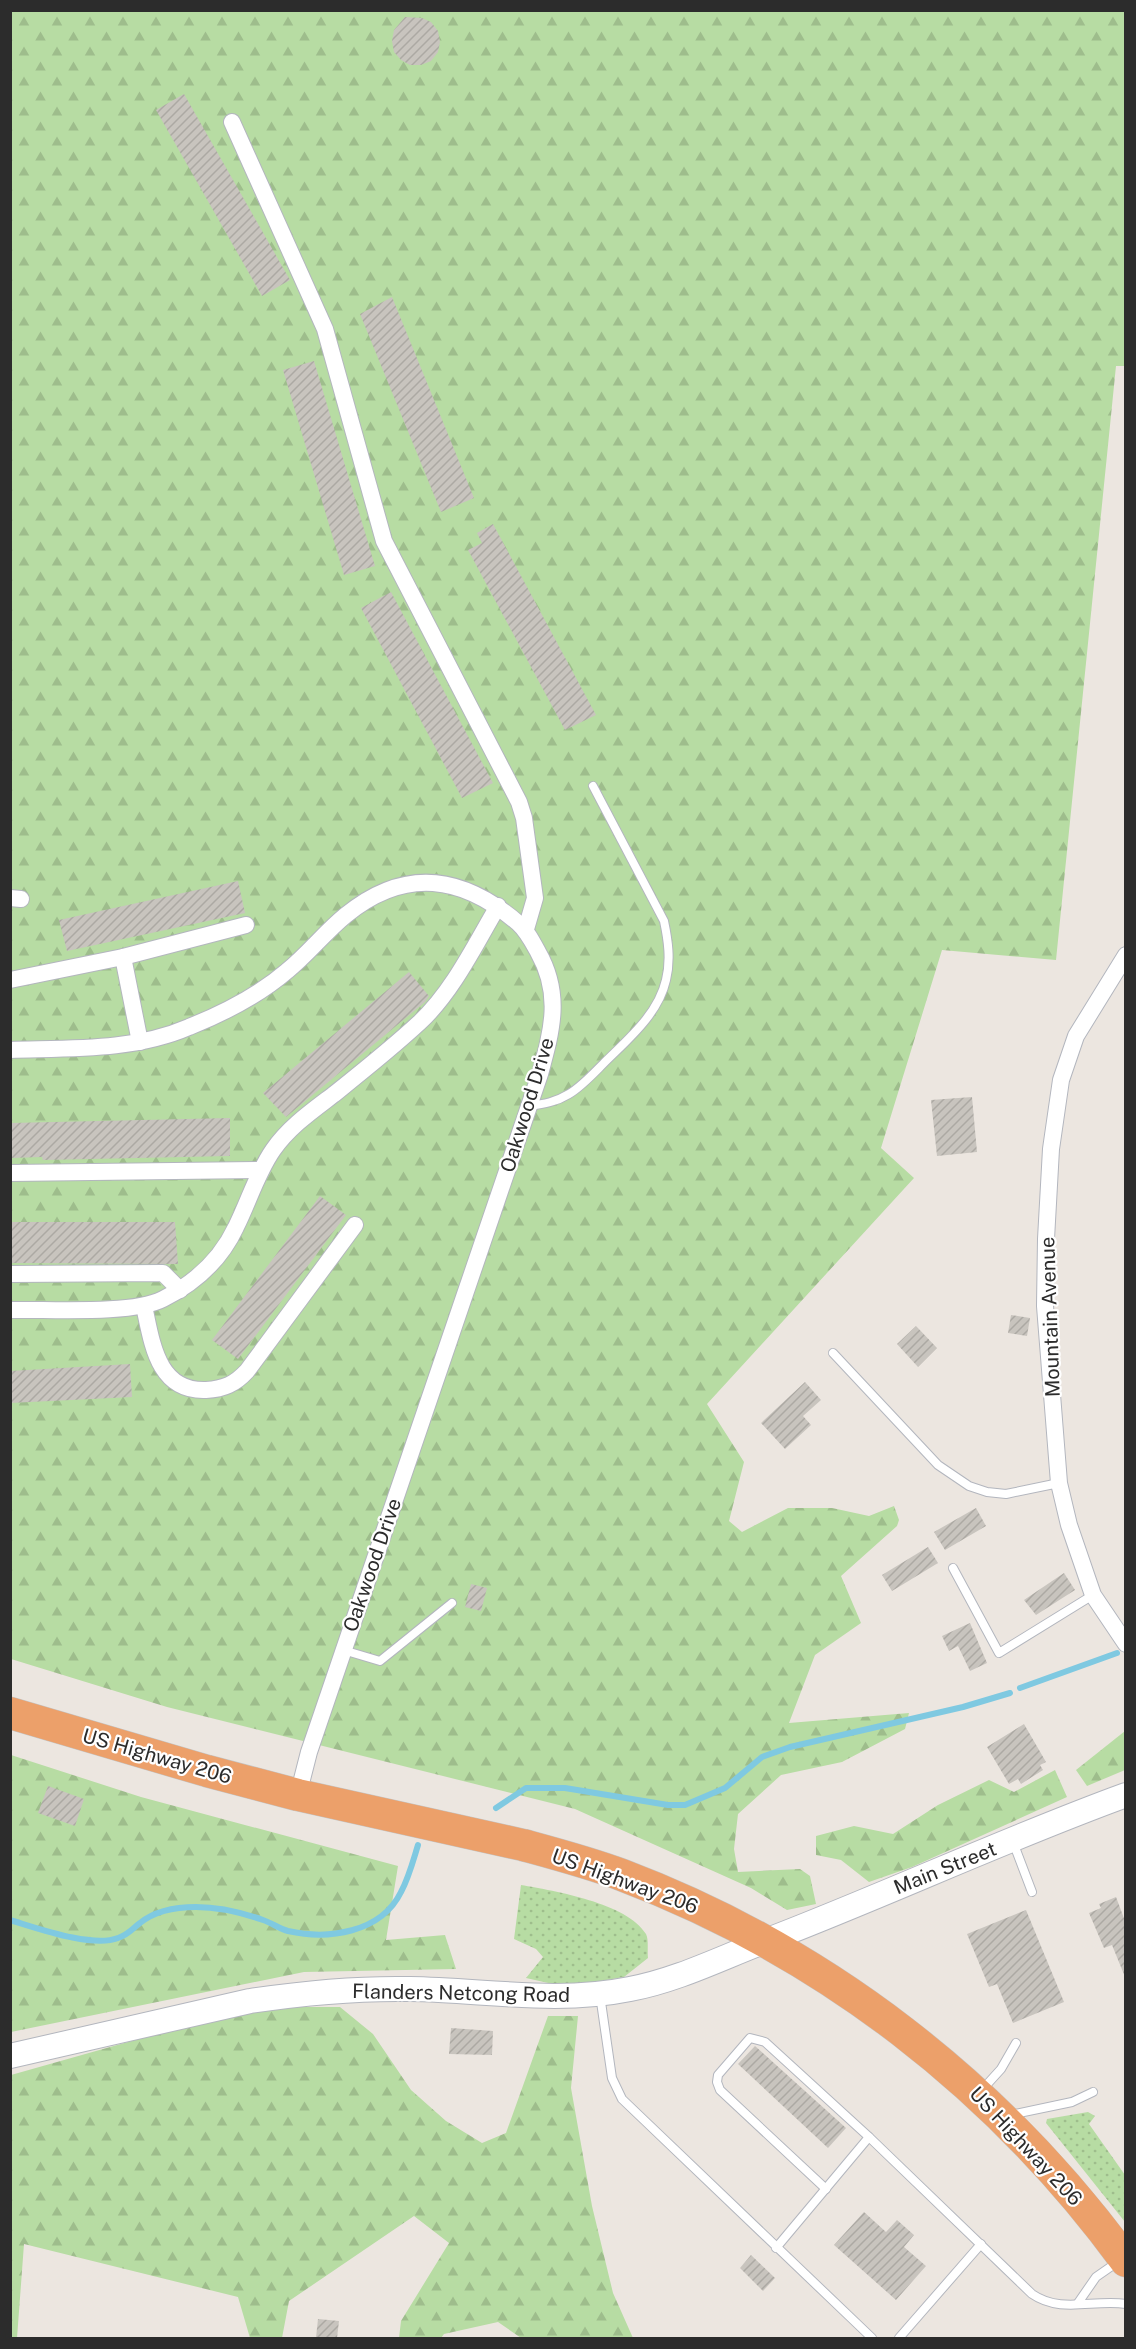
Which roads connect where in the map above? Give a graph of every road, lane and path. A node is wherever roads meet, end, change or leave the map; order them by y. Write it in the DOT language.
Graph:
graph roads {
  1 [pos="232,122"];
  2 [pos="593,786"];
  3 [pos="498,906"];
  4 [pos="246,925"];
  5 [pos="526,929"];
  6 [pos="1125,955"];
  7 [pos="123,957"];
  8 [pos="10,980"];
  9 [pos="140,1042"];
  10 [pos="10,1050"];
  11 [pos="529,1106"];
  12 [pos="261,1170"];
  13 [pos="10,1173"];
  14 [pos="355,1225"];
  15 [pos="10,1274"];
  16 [pos="180,1290"];
  17 [pos="144,1306"];
  18 [pos="10,1310"];
  19 [pos="832,1353"];
  20 [pos="1059,1483"];
  21 [pos="953,1568"];
  22 [pos="1093,1595"];
  23 [pos="452,1603"];
  24 [pos="1125,1644"];
  25 [pos="343,1650"];
  26 [pos="10,1713"];
  27 [pos="298,1795"];
  28 [pos="1125,1795"];
  29 [pos="1012,1841"];
  30 [pos="1032,1892"];
  31 [pos="765,1941"];
  32 [pos="600,1994"];
  33 [pos="1016,2043"];
  34 [pos="10,2056"];
  35 [pos="1093,2092"];
  36 [pos="978,2094"];
  37 [pos="1002,2117"];
  38 [pos="869,2137"];
  39 [pos="826,2189"];
  40 [pos="981,2244"];
  41 [pos="776,2248"];
  42 [pos="1124,2259"];
  43 [pos="1078,2303"];
  44 [pos="1125,2304"];
  45 [pos="872,2338"];
  46 [pos="899,2338"];
  1 -- 5 [label="street"];
  2 -- 11 [label="lane"];
  3 -- 5 [label="street, Oakwood Drive"];
  3 -- 9 [label="street, Oakwood Drive"];
  3 -- 12 [label="street"];
  4 -- 7 [label="street"];
  5 -- 11 [label="street, Oakwood Drive"];
  6 -- 20 [label="street, Mountain Avenue"];
  7 -- 8 [label="street"];
  7 -- 9 [label="street"];
  9 -- 10 [label="street, Oakwood Drive"];
  11 -- 25 [label="street, Oakwood Drive"];
  12 -- 13 [label="street"];
  12 -- 16 [label="street"];
  14 -- 17 [label="street"];
  15 -- 16 [label="street"];
  16 -- 17 [label="street"];
  17 -- 18 [label="street"];
  19 -- 20 [label="lane"];
  20 -- 22 [label="street, Mountain Avenue"];
  21 -- 22 [label="lane"];
  22 -- 24 [label="street, Mountain Avenue"];
  23 -- 25 [label="lane"];
  25 -- 27 [label="street, Oakwood Drive"];
  26 -- 27 [label="highway, US Highway 206"];
  27 -- 31 [label="highway, US Highway 206"];
  28 -- 29 [label="main road, Main Street"];
  29 -- 30 [label="lane"];
  29 -- 31 [label="main road, Main Street"];
  31 -- 32 [label="main road, Flanders Netcong Road"];
  31 -- 36 [label="highway, US Highway 206"];
  32 -- 34 [label="main road, Flanders Netcong Road"];
  32 -- 41 [label="lane"];
  33 -- 36 [label="lane"];
  35 -- 37 [label="lane"];
  36 -- 37 [label="highway, US Highway 206"];
  37 -- 42 [label="highway, US Highway 206"];
  38 -- 39 [label="lane"];
  38 -- 39 [label="lane"];
  38 -- 40 [label="lane"];
  39 -- 41 [label="lane"];
  40 -- 43 [label="lane"];
  40 -- 46 [label="lane"];
  41 -- 45 [label="lane"];
  42 -- 43 [label="lane"];
  43 -- 44 [label="lane"];
}
